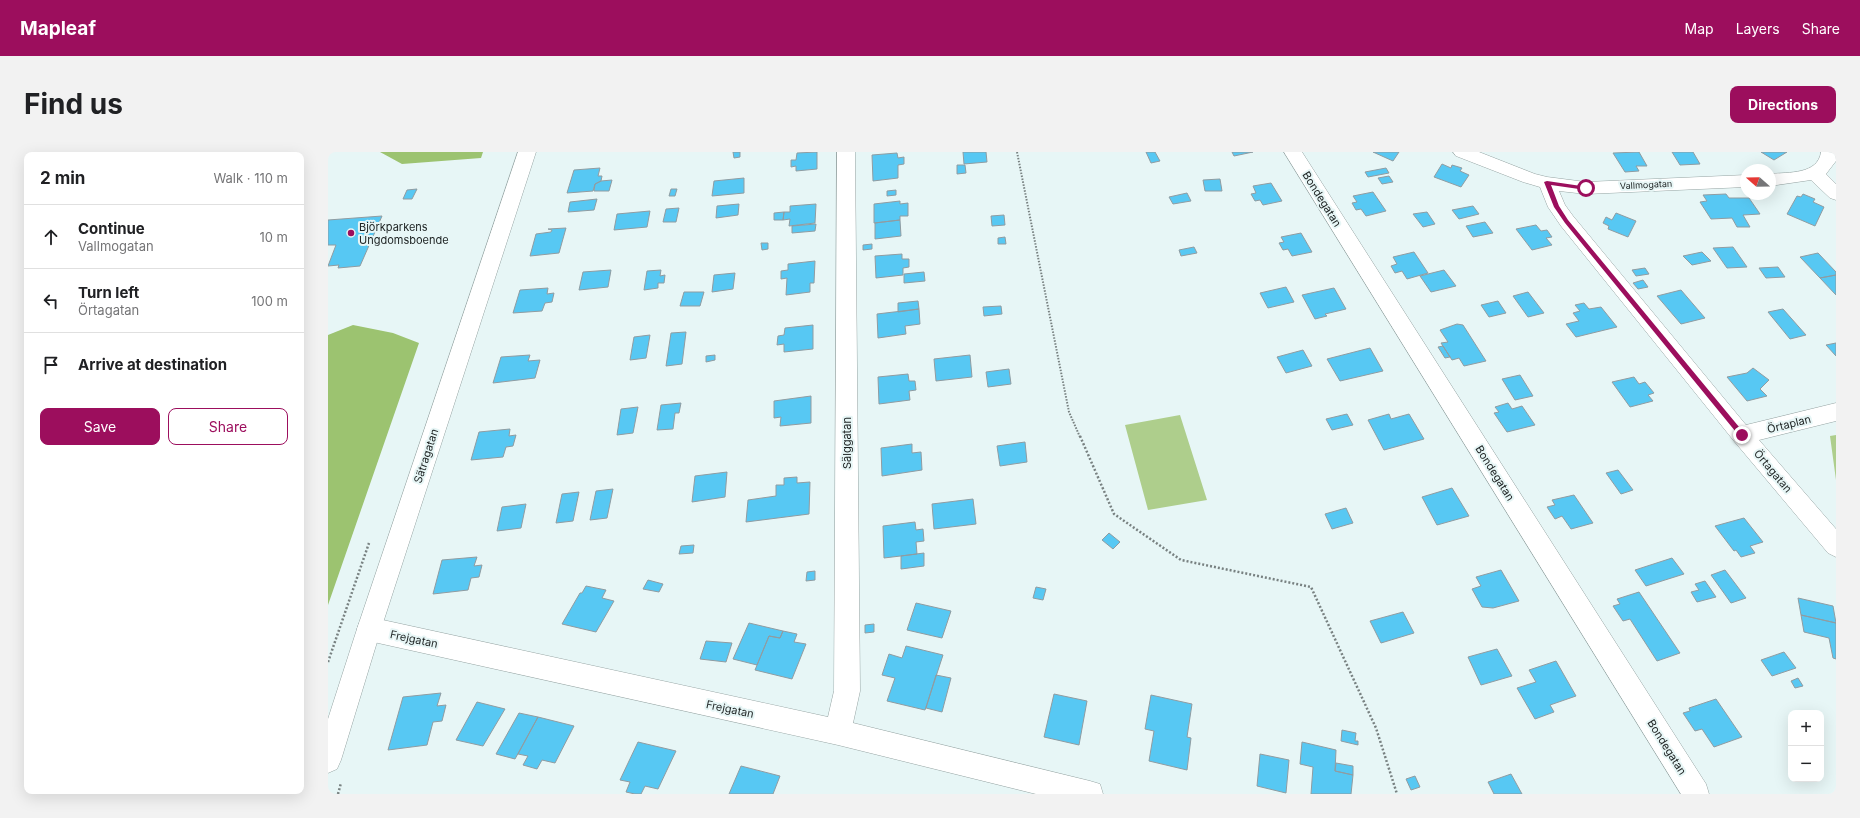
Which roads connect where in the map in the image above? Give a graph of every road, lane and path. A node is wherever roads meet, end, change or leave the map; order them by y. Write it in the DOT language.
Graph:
graph roads {
  1 [pos="527,152"];
  2 [pos="846,152"];
  3 [pos="1018,152"];
  4 [pos="1293,152"];
  5 [pos="1462,152"];
  6 [pos="1830,152"];
  7 [pos="1815,174"];
  8 [pos="1776,179"];
  9 [pos="1740,181"];
  10 [pos="1547,182"];
  11 [pos="1836,194"];
  12 [pos="1836,412"];
  13 [pos="1742,435"];
  14 [pos="1836,546"];
  15 [pos="369,629"];
  16 [pos="838,732"];
  17 [pos="328,760"];
  18 [pos="1090,794"];
  19 [pos="1397,794"];
  20 [pos="1696,794"];
  1 -- 15 [label="street, Sätragatan"];
  2 -- 16 [label="street, Sälggatan"];
  3 -- 19 [label="path"];
  4 -- 20 [label="street, Bondegatan"];
  5 -- 10 [label="street"];
  6 -- 7 [label="street"];
  7 -- 8 [label="street"];
  7 -- 11 [label="street"];
  9 -- 10 [label="street, Vallmogatan"];
  10 -- 13 [label="street, Örtagatan"];
  12 -- 13 [label="street, Örtaplan"];
  13 -- 14 [label="street, Örtagatan"];
  15 -- 16 [label="street, Frejgatan"];
  15 -- 17 [label="street, Sätragatan"];
  16 -- 18 [label="street, Frejgatan"];
}
